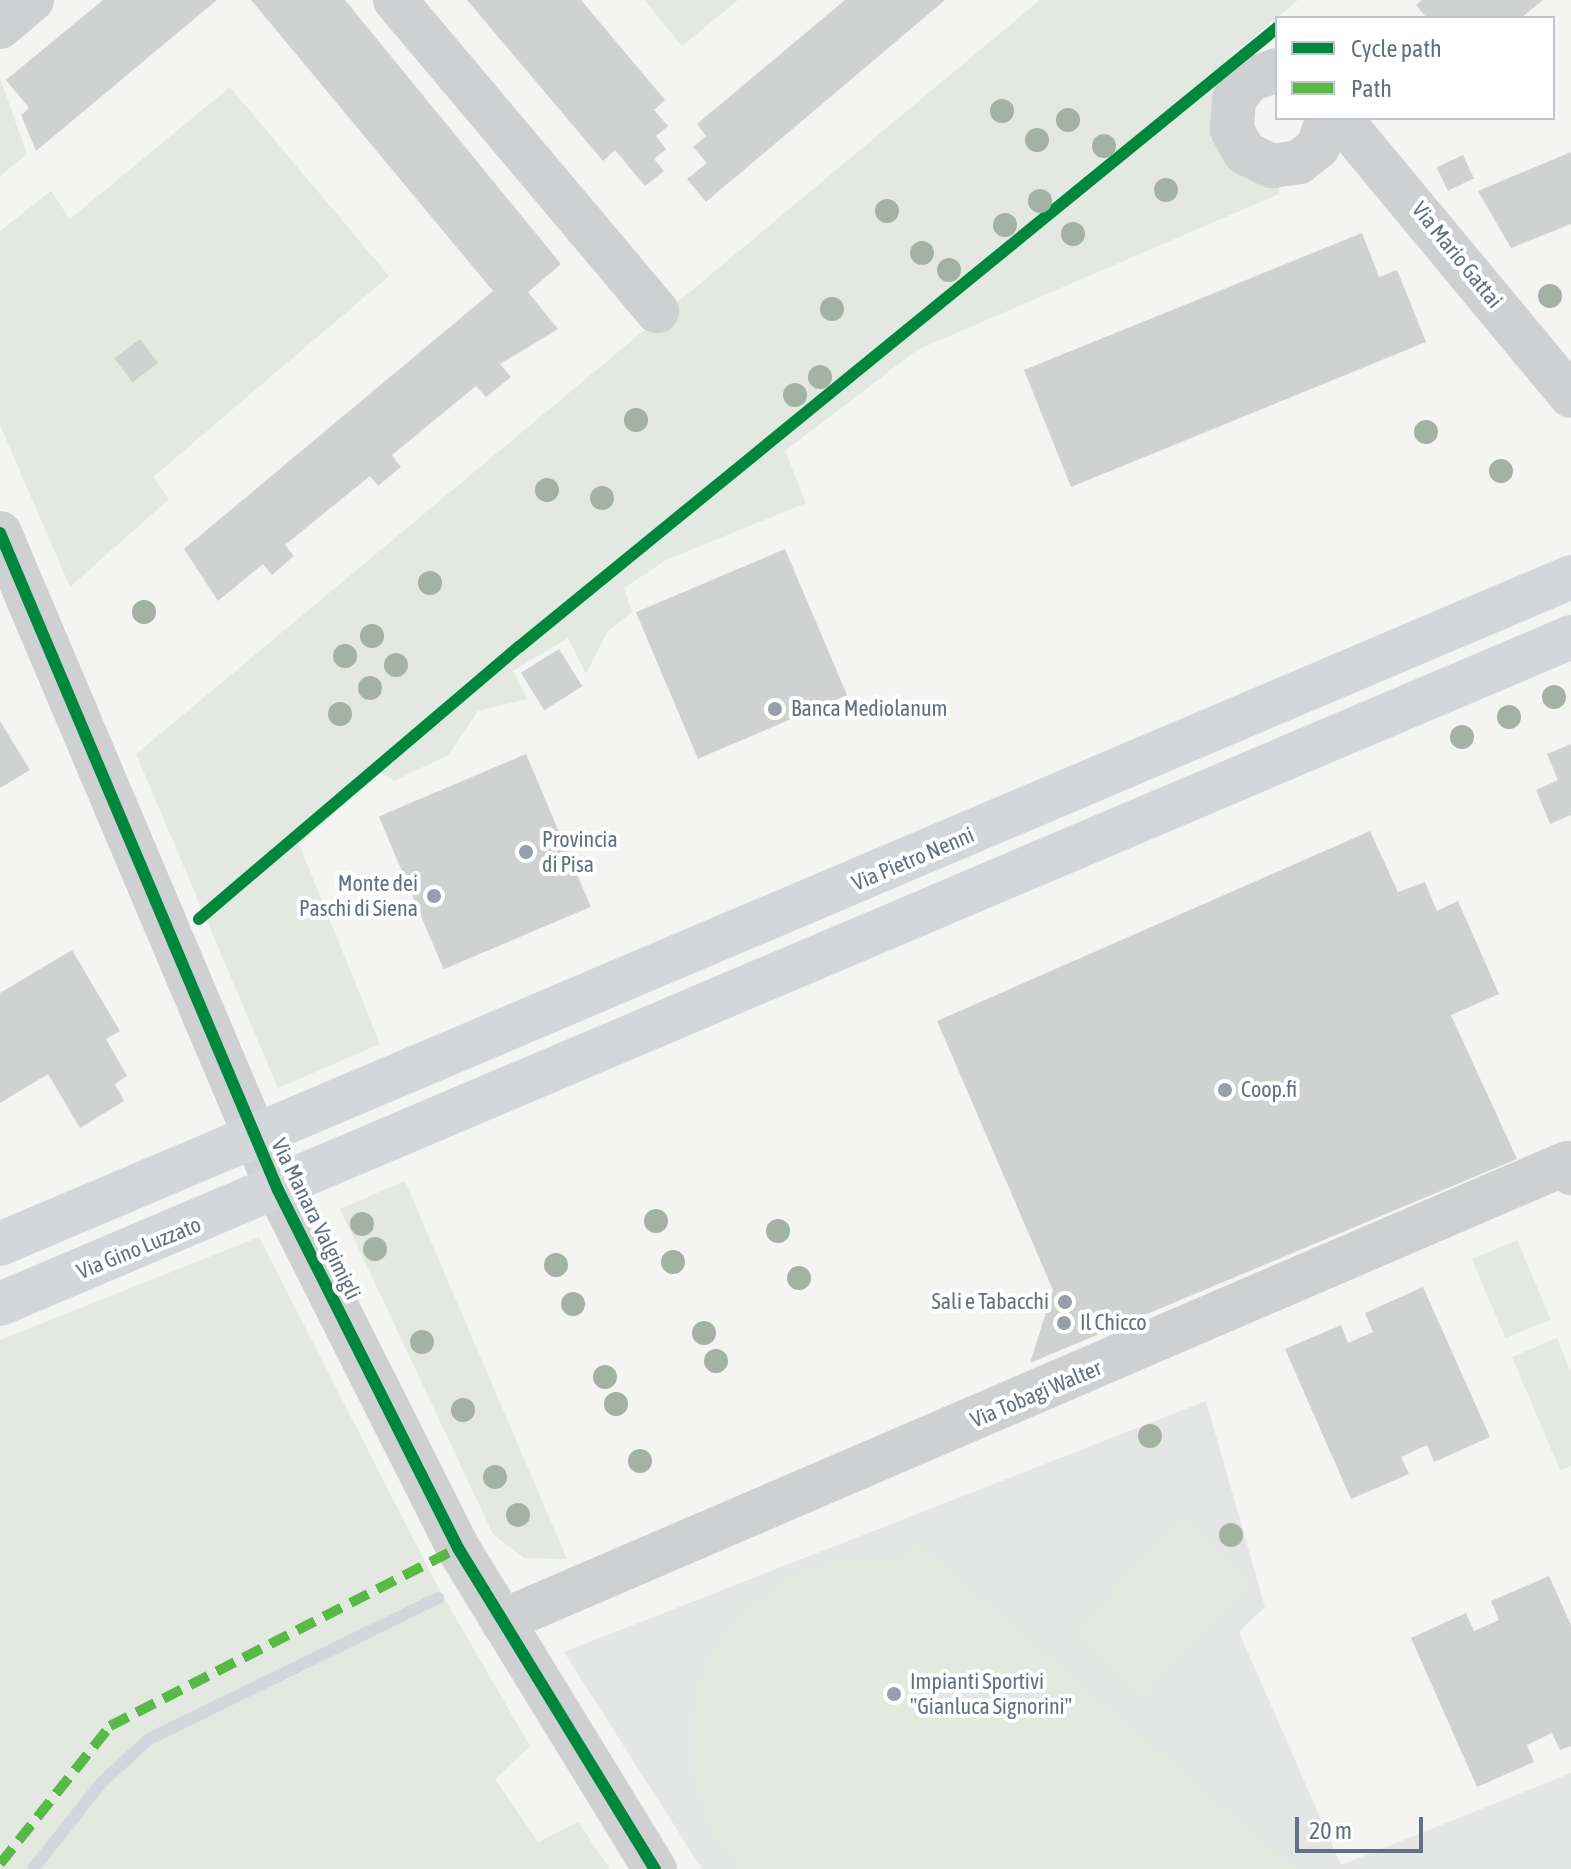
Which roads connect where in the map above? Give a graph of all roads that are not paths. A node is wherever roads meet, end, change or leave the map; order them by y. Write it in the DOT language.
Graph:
graph roads {
  1 [pos="32,0"];
  2 [pos="395,0"];
  3 [pos="0,27"];
  4 [pos="1275,71"];
  5 [pos="1327,120"];
  6 [pos="1342,120"];
  7 [pos="657,311"];
  8 [pos="1571,396"];
  9 [pos="3,548"];
  10 [pos="1571,577"];
  11 [pos="1571,637"];
  12 [pos="256,1140"];
  13 [pos="1569,1168"];
  14 [pos="278,1190"];
  15 [pos="0,1244"];
  16 [pos="0,1304"];
  17 [pos="502,1621"];
  18 [pos="655,1869"];
  1 -- 3 [label="street"];
  2 -- 7 [label="street"];
  4 -- 5 [label="street"];
  6 -- 8 [label="street, Via Mario Gattai"];
  9 -- 12 [label="street, Via Manara Valgimigli"];
  10 -- 12 [label="main road, Via Pietro Nenni"];
  11 -- 14 [label="main road"];
  12 -- 14 [label="street, Via Manara Valgimigli"];
  12 -- 15 [label="main road"];
  13 -- 17 [label="street, Via Tobagi Walter"];
  14 -- 16 [label="main road, Via Gino Luzzato"];
  14 -- 17 [label="street, Via Manara Valgimigli"];
  17 -- 18 [label="street, Via Manara Valgimigli"];
}
